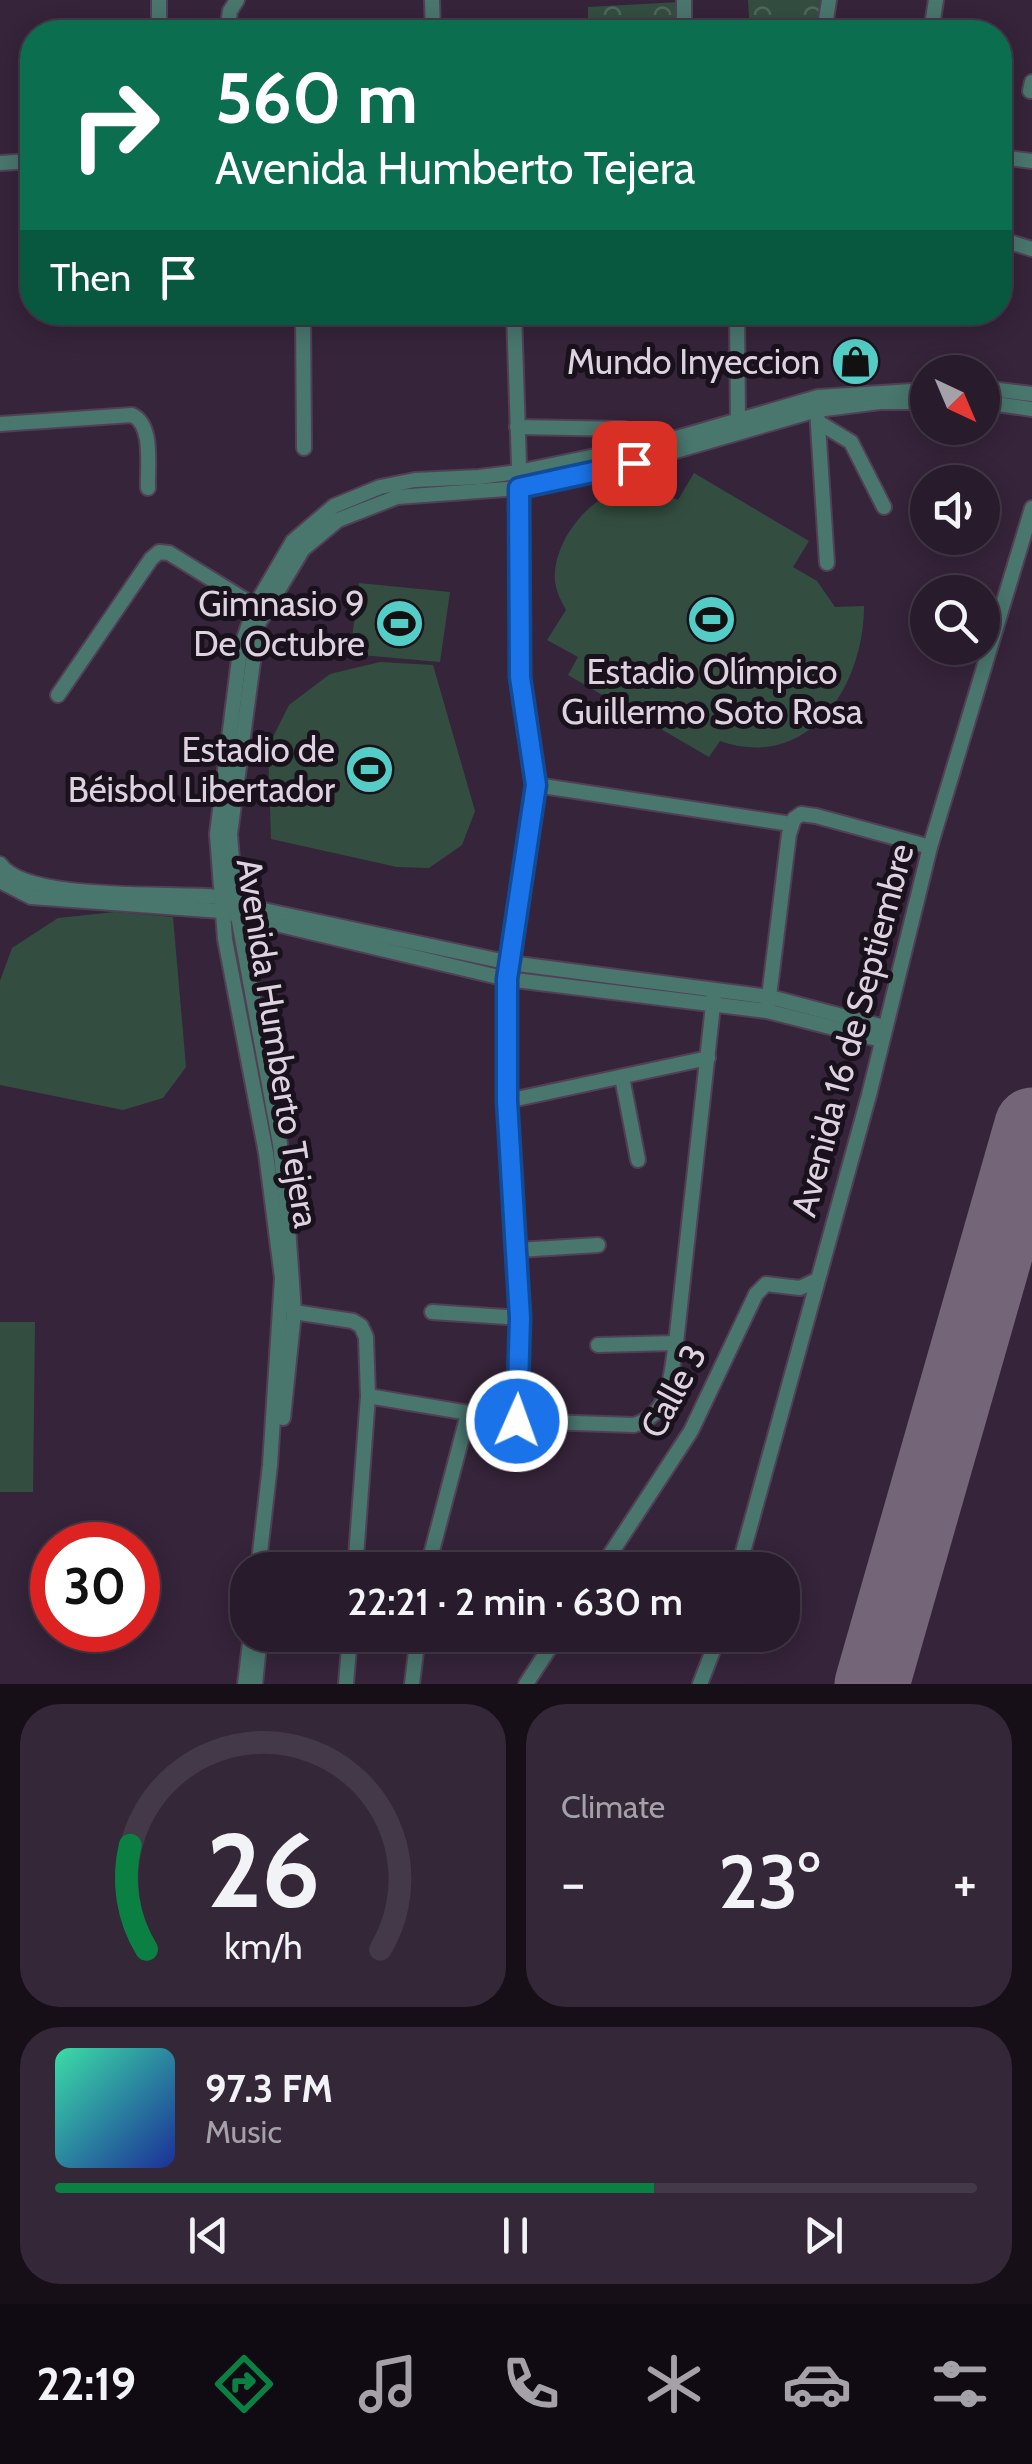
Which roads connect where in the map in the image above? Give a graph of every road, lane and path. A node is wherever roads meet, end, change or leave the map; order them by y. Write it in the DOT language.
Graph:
graph roads {
  1 [pos="303,325"];
  2 [pos="514,325"];
  3 [pos="737,325"];
  4 [pos="1000,390"];
  5 [pos="910,391"];
  6 [pos="1032,394"];
  7 [pos="910,402"];
  8 [pos="1000,405"];
  9 [pos="1032,409"];
  10 [pos="818,416"];
  11 [pos="0,424"];
  12 [pos="738,425"];
  13 [pos="517,427"];
  14 [pos="663,442"];
  15 [pos="304,448"];
  16 [pos="518,472"];
  17 [pos="148,488"];
  18 [pos="519,488"];
  19 [pos="884,506"];
  20 [pos="1032,508"];
  21 [pos="828,563"];
  22 [pos="255,606"];
  23 [pos="58,695"];
  24 [pos="536,785"];
  25 [pos="791,824"];
  26 [pos="930,847"];
  27 [pos="0,864"];
  28 [pos="0,881"];
  29 [pos="229,906"];
  30 [pos="509,971"];
  31 [pos="714,996"];
  32 [pos="768,1004"];
  33 [pos="882,1033"];
  34 [pos="708,1058"];
  35 [pos="622,1077"];
  36 [pos="507,1101"];
  37 [pos="638,1160"];
  38 [pos="598,1246"];
  39 [pos="518,1250"];
  40 [pos="817,1280"];
  41 [pos="294,1312"];
  42 [pos="432,1312"];
  43 [pos="520,1318"];
  44 [pos="676,1343"];
  45 [pos="598,1346"];
  46 [pos="368,1396"];
  47 [pos="468,1414"];
  48 [pos="517,1421"];
  49 [pos="260,1552"];
  50 [pos="269,1552"];
  51 [pos="356,1552"];
  52 [pos="432,1552"];
  53 [pos="612,1552"];
  54 [pos="743,1552"];
  55 [pos="249,1652"];
  56 [pos="258,1652"];
  57 [pos="349,1652"];
  58 [pos="416,1652"];
  59 [pos="547,1652"];
  60 [pos="712,1652"];
  61 [pos="245,1684"];
  62 [pos="255,1684"];
  63 [pos="346,1684"];
  64 [pos="412,1684"];
  65 [pos="526,1684"];
  66 [pos="700,1684"];
  1 -- 15 [label="street"];
  2 -- 13 [label="street"];
  3 -- 12 [label="street"];
  4 -- 6 [label="street"];
  5 -- 12 [label="street, Avenida Humberto Tejera"];
  7 -- 10 [label="street, Avenida Humberto Tejera"];
  8 -- 9 [label="street"];
  10 -- 12 [label="street, Avenida Humberto Tejera"];
  10 -- 19 [label="street"];
  10 -- 21 [label="street"];
  11 -- 17 [label="street"];
  12 -- 14 [label="street, Avenida Humberto Tejera"];
  12 -- 18 [label="street, Avenida Humberto Tejera"];
  13 -- 14 [label="street"];
  13 -- 16 [label="street"];
  14 -- 16 [label="street, Avenida Humberto Tejera"];
  16 -- 18 [label="street"];
  16 -- 22 [label="street, Avenida Humberto Tejera"];
  18 -- 24 [label="street"];
  18 -- 29 [label="street, Avenida Humberto Tejera"];
  20 -- 26 [label="street, Avenida 16 de Septiembre"];
  22 -- 23 [label="street"];
  22 -- 29 [label="street, Avenida Humberto Tejera"];
  24 -- 25 [label="street"];
  24 -- 30 [label="street"];
  25 -- 26 [label="street"];
  25 -- 32 [label="street"];
  26 -- 33 [label="street, Avenida 16 de Septiembre"];
  27 -- 29 [label="street"];
  28 -- 29 [label="street"];
  29 -- 30 [label="street"];
  29 -- 41 [label="street, Avenida Humberto Tejera"];
  29 -- 49 [label="street, Avenida Humberto Tejera"];
  30 -- 31 [label="street"];
  30 -- 36 [label="street"];
  31 -- 32 [label="street"];
  31 -- 34 [label="street"];
  32 -- 33 [label="street"];
  33 -- 40 [label="street, Avenida 16 de Septiembre"];
  34 -- 35 [label="street"];
  34 -- 44 [label="street"];
  35 -- 36 [label="street"];
  35 -- 37 [label="street"];
  36 -- 39 [label="street"];
  38 -- 39 [label="street"];
  39 -- 43 [label="street"];
  40 -- 53 [label="street, Calle 3"];
  40 -- 54 [label="street, Avenida 16 de Septiembre"];
  41 -- 46 [label="street"];
  41 -- 50 [label="street, Avenida Humberto Tejera"];
  42 -- 43 [label="street"];
  43 -- 48 [label="street"];
  44 -- 45 [label="street"];
  44 -- 48 [label="street"];
  46 -- 47 [label="street"];
  46 -- 51 [label="street"];
  47 -- 48 [label="street"];
  47 -- 52 [label="street"];
  55 -- 61 [label="street"];
  56 -- 62 [label="street"];
  57 -- 63 [label="street"];
  58 -- 64 [label="street"];
  59 -- 65 [label="street"];
  60 -- 66 [label="street"];
}
